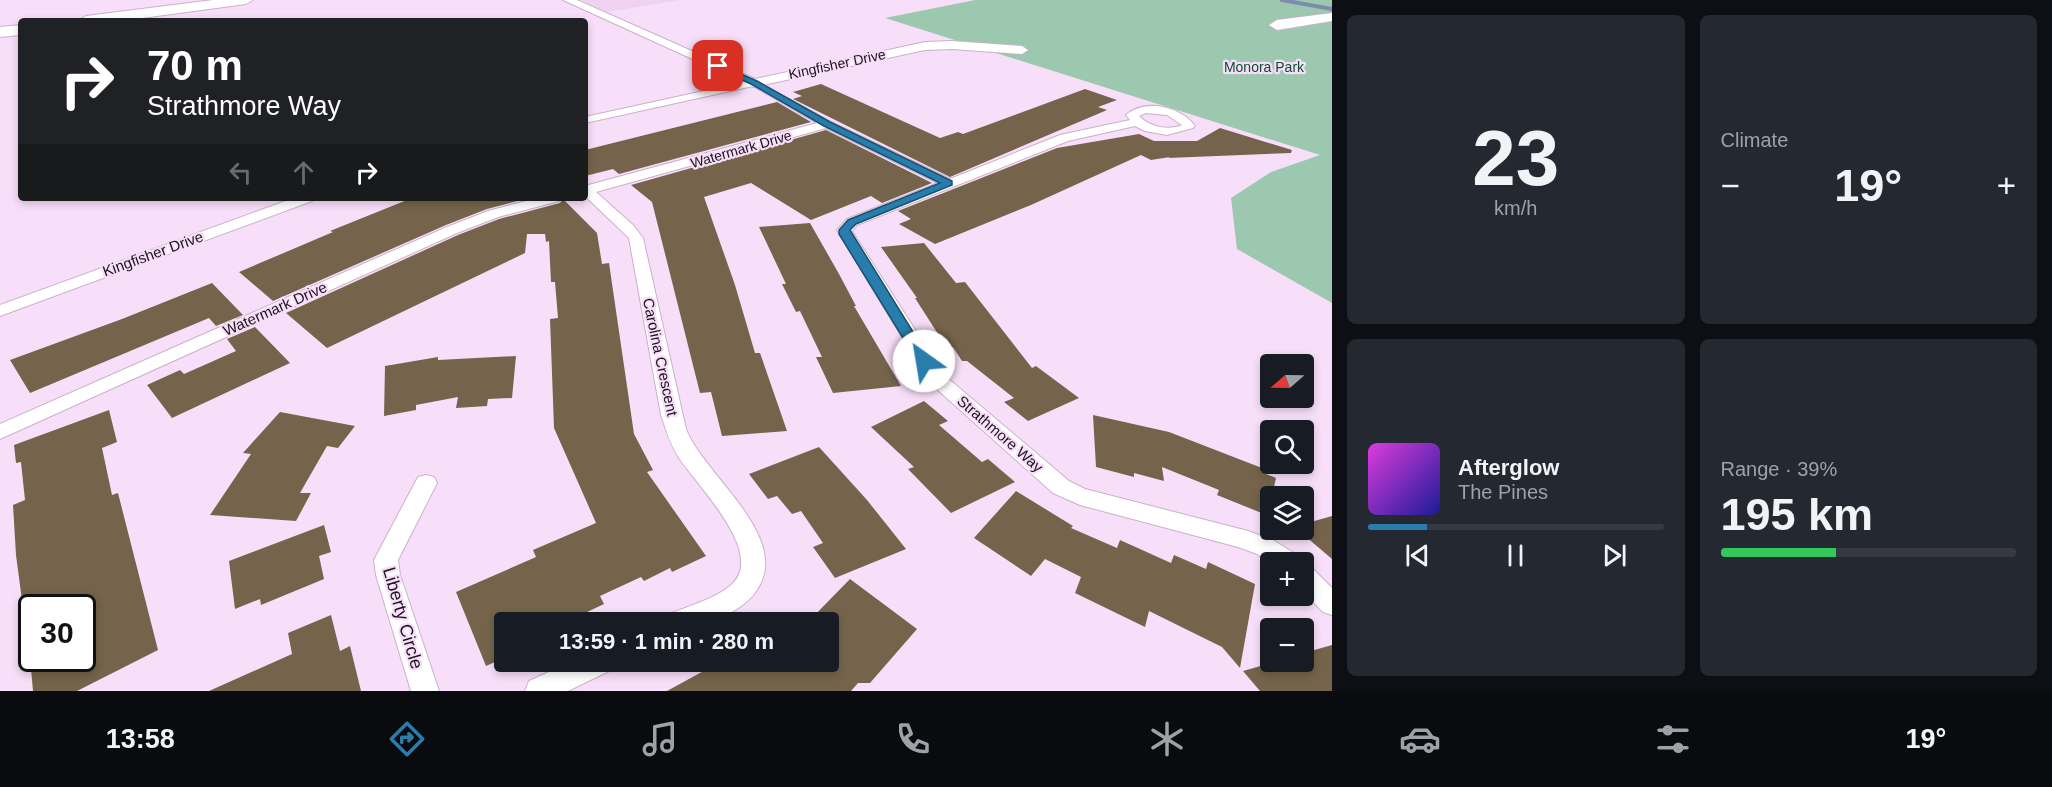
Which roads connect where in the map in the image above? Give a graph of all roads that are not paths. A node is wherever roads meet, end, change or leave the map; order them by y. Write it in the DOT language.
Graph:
graph roads {
  1 [pos="246,0"];
  2 [pos="568,0"];
  3 [pos="1332,17"];
  4 [pos="109,18"];
  5 [pos="1277,25"];
  6 [pos="18,30"];
  7 [pos="0,32"];
  8 [pos="1022,50"];
  9 [pos="754,83"];
  10 [pos="588,119"];
  11 [pos="1136,122"];
  12 [pos="827,124"];
  13 [pos="948,183"];
  14 [pos="588,189"];
  15 [pos="588,192"];
  16 [pos="299,201"];
  17 [pos="543,201"];
  18 [pos="0,310"];
  19 [pos="0,432"];
  20 [pos="426,483"];
  21 [pos="1272,552"];
  22 [pos="1314,587"];
  23 [pos="1332,604"];
  24 [pos="700,612"];
  25 [pos="578,672"];
  26 [pos="425,691"];
  27 [pos="539,691"];
  1 -- 4 [label="highway"];
  2 -- 9 [label="street"];
  3 -- 5 [label="highway"];
  6 -- 7 [label="highway"];
  8 -- 9 [label="street, Kingfisher Drive"];
  9 -- 10 [label="street, Kingfisher Drive"];
  9 -- 12 [label="street"];
  11 -- 13 [label="street, Strathmore Way"];
  12 -- 13 [label="street"];
  12 -- 14 [label="street, Watermark Drive"];
  13 -- 21 [label="street, Strathmore Way"];
  15 -- 24 [label="street, Carolina Crescent"];
  16 -- 18 [label="street, Kingfisher Drive"];
  17 -- 19 [label="street, Watermark Drive"];
  20 -- 26 [label="street, Liberty Circle"];
  22 -- 23 [label="street"];
  25 -- 27 [label="street"];
}
